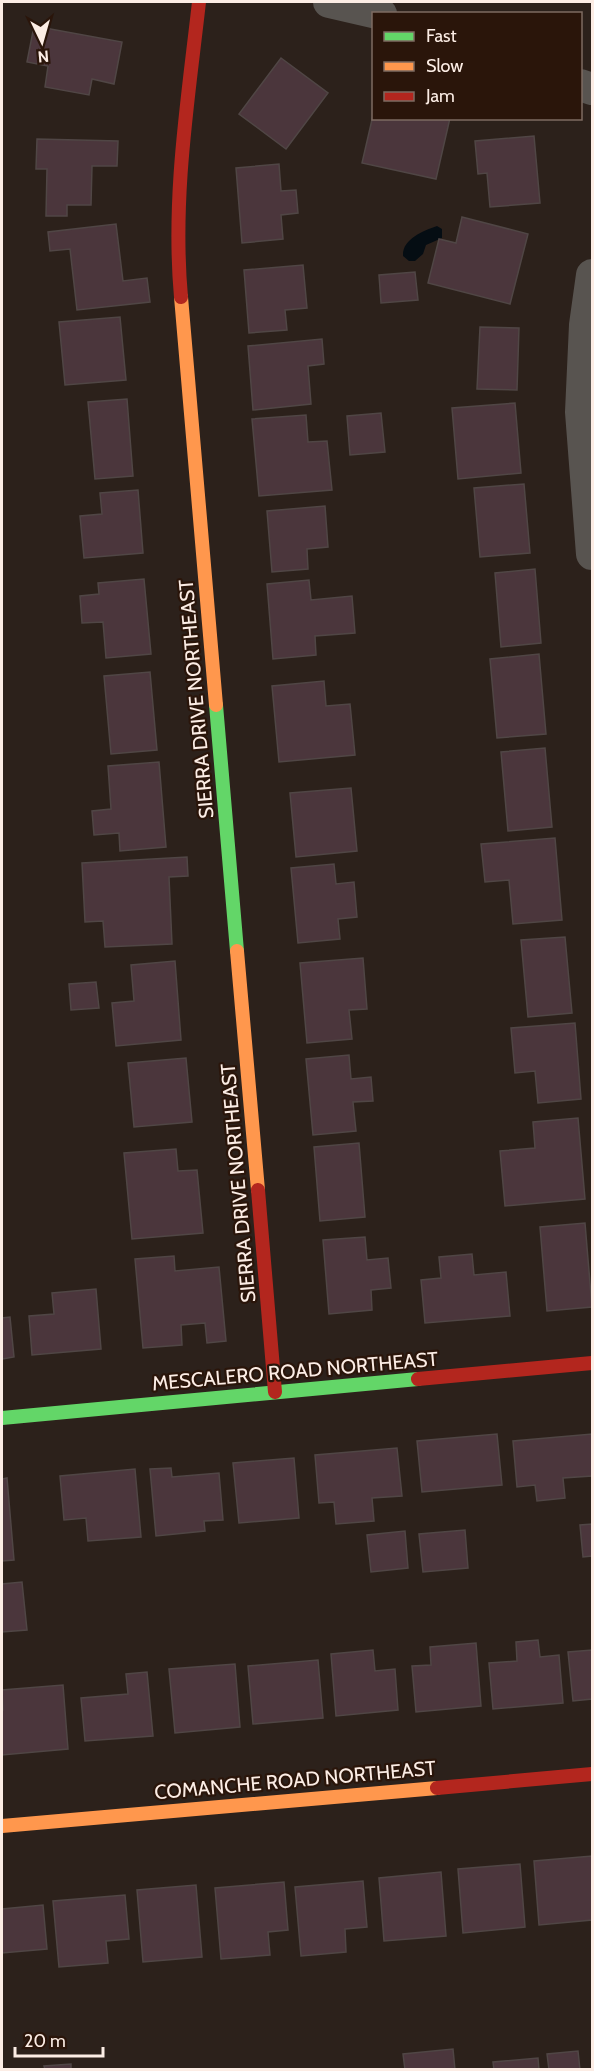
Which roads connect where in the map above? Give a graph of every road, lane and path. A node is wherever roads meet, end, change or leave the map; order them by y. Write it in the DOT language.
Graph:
graph roads {
  1 [pos="199,2"];
  2 [pos="329,2"];
  3 [pos="372,12"];
  4 [pos="592,274"];
  5 [pos="592,554"];
  6 [pos="592,1363"];
  7 [pos="275,1392"];
  8 [pos="2,1418"];
  9 [pos="592,1774"];
  10 [pos="2,1826"];
  1 -- 7 [label="street, SIERRA DRIVE NORTHEAST"];
  2 -- 3 [label="street"];
  4 -- 5 [label="street"];
  6 -- 7 [label="street, MESCALERO ROAD NORTHEAST"];
  7 -- 8 [label="street, MESCALERO ROAD NORTHEAST"];
  9 -- 10 [label="street, COMANCHE ROAD NORTHEAST"];
}
